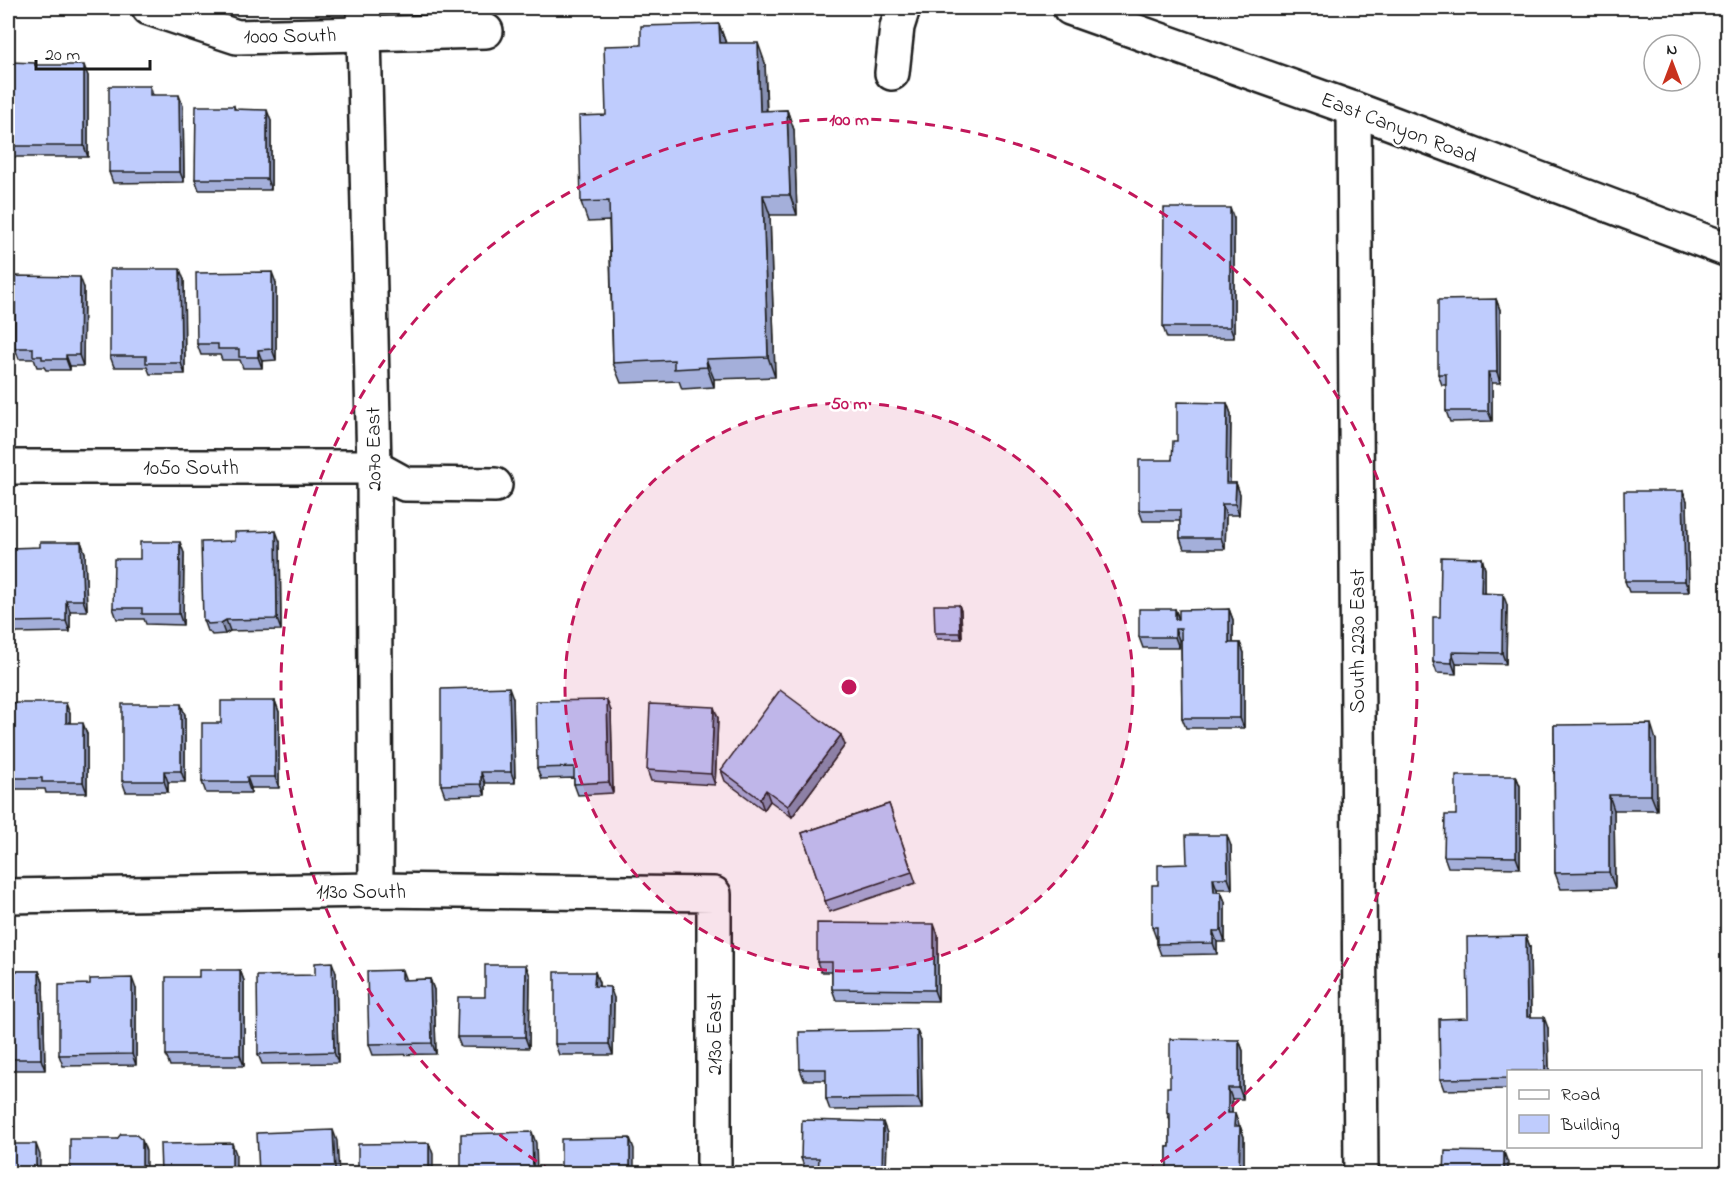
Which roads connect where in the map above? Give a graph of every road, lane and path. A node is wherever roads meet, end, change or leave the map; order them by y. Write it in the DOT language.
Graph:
graph roads {
  1 [pos="149,8"];
  2 [pos="903,8"];
  3 [pos="1070,8"];
  4 [pos="364,21"];
  5 [pos="486,31"];
  6 [pos="892,73"];
  7 [pos="1354,109"];
  8 [pos="1728,250"];
  9 [pos="8,467"];
  10 [pos="374,467"];
  11 [pos="495,485"];
  12 [pos="376,891"];
  13 [pos="714,894"];
  14 [pos="8,896"];
  15 [pos="714,1173"];
  16 [pos="1361,1173"];
  1 -- 4 [label="street, 1000 South"];
  2 -- 6 [label="street"];
  3 -- 7 [label="street, East Canyon Road"];
  4 -- 5 [label="street, 1000 South"];
  4 -- 10 [label="street, 2070 East"];
  7 -- 8 [label="street, East Canyon Road"];
  7 -- 16 [label="street, South 2230 East"];
  9 -- 10 [label="street, 1050 South"];
  10 -- 11 [label="street"];
  10 -- 12 [label="street, 2070 East"];
  12 -- 13 [label="street, 1130 South"];
  12 -- 14 [label="street, 1130 South"];
  13 -- 15 [label="street, 2130 East"];
}
